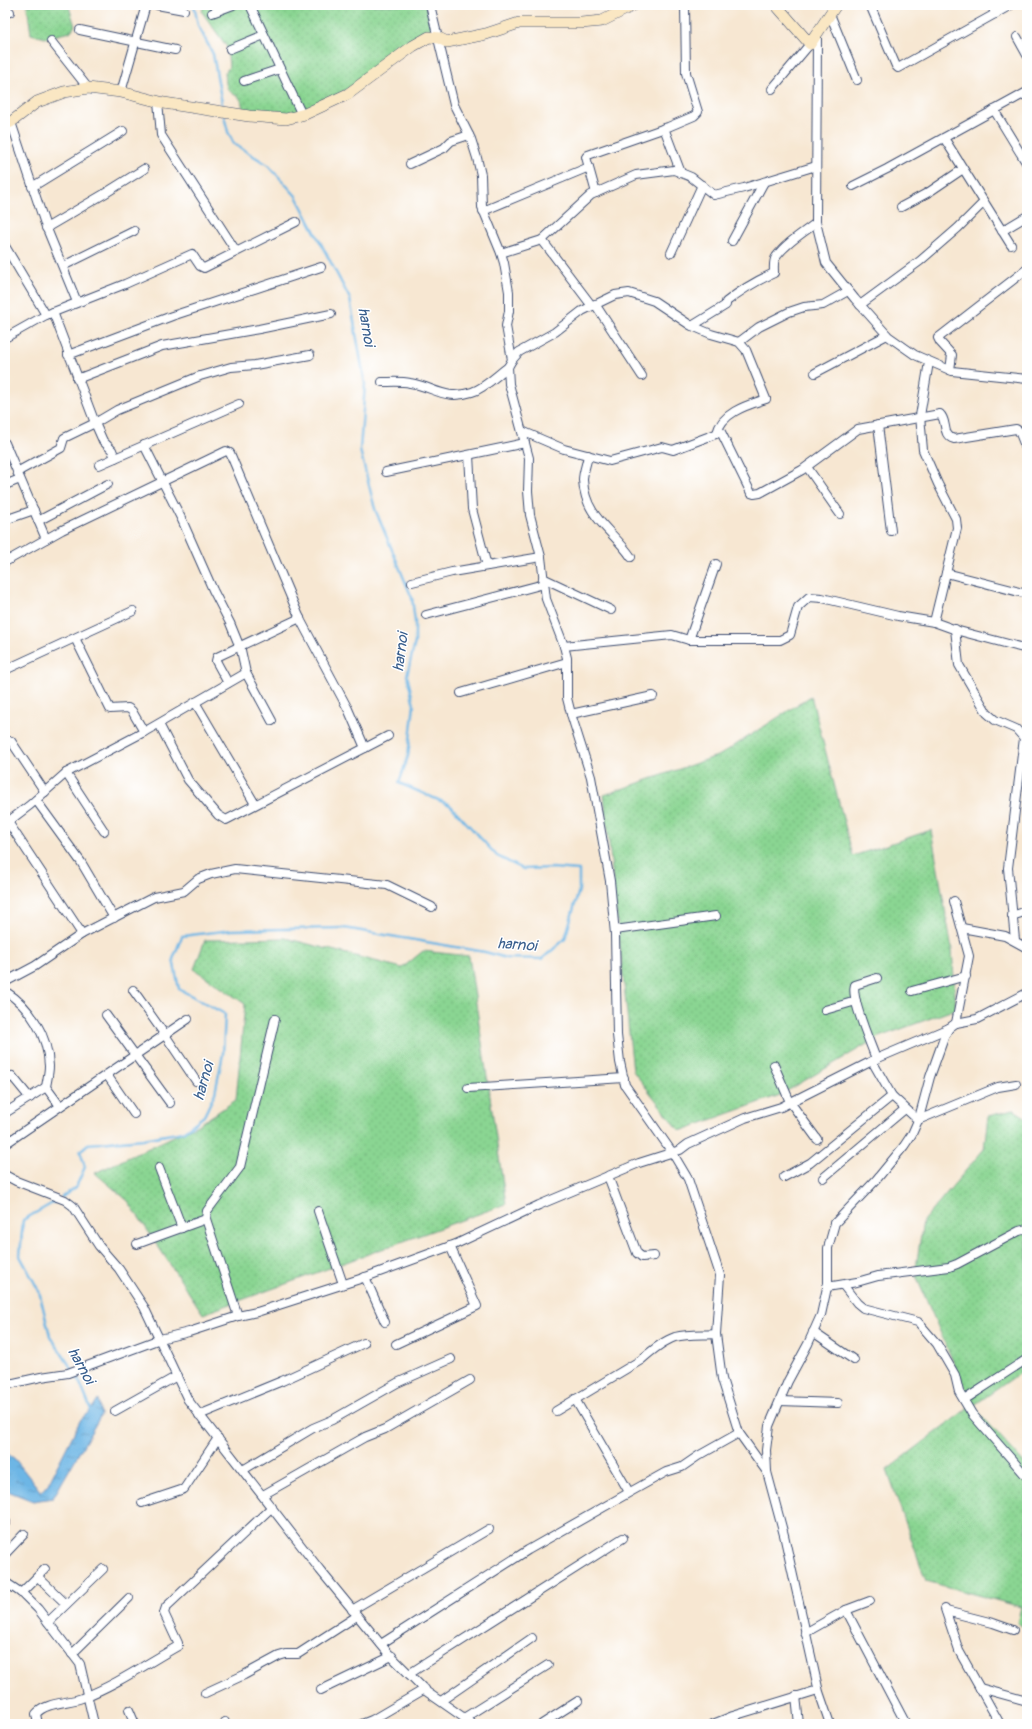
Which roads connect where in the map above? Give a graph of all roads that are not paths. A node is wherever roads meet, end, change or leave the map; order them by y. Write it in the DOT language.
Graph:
graph roads {
  1 [pos="146,5"];
  2 [pos="157,5"];
  3 [pos="233,5"];
  4 [pos="250,5"];
  5 [pos="430,5"];
  6 [pos="634,5"];
  7 [pos="685,5"];
  8 [pos="776,5"];
  9 [pos="870,5"];
  10 [pos="992,5"];
  11 [pos="1011,5"];
  12 [pos="833,9"];
  13 [pos="184,10"];
  14 [pos="212,13"];
  15 [pos="996,14"];
  16 [pos="80,30"];
  17 [pos="818,34"];
  18 [pos="264,35"];
  19 [pos="1017,37"];
  20 [pos="439,38"];
  21 [pos="51,41"];
  22 [pos="137,42"];
  23 [pos="810,44"];
  24 [pos="230,49"];
  25 [pos="175,50"];
  26 [pos="1027,55"];
  27 [pos="280,69"];
  28 [pos="857,80"];
  29 [pos="244,81"];
  30 [pos="88,88"];
  31 [pos="772,89"];
  32 [pos="121,92"];
  33 [pos="1027,92"];
  34 [pos="161,102"];
  35 [pos="994,110"];
  36 [pos="302,115"];
  37 [pos="8,123"];
  38 [pos="664,128"];
  39 [pos="123,131"];
  40 [pos="469,135"];
  41 [pos="944,138"];
  42 [pos="410,164"];
  43 [pos="1027,164"];
  44 [pos="816,166"];
  45 [pos="589,167"];
  46 [pos="144,169"];
  47 [pos="963,169"];
  48 [pos="681,173"];
  49 [pos="764,182"];
  50 [pos="702,185"];
  51 [pos="853,186"];
  52 [pos="32,187"];
  53 [pos="596,193"];
  54 [pos="984,202"];
  55 [pos="902,207"];
  56 [pos="483,210"];
  57 [pos="1027,216"];
  58 [pos="296,222"];
  59 [pos="816,223"];
  60 [pos="46,228"];
  61 [pos="134,231"];
  62 [pos="1002,231"];
  63 [pos="542,240"];
  64 [pos="732,241"];
  65 [pos="1010,245"];
  66 [pos="5,246"];
  67 [pos="236,252"];
  68 [pos="501,253"];
  69 [pos="670,253"];
  70 [pos="63,266"];
  71 [pos="321,267"];
  72 [pos="1027,269"];
  73 [pos="848,290"];
  74 [pos="77,302"];
  75 [pos="593,305"];
  76 [pos="860,305"];
  77 [pos="49,314"];
  78 [pos="331,314"];
  79 [pos="692,326"];
  80 [pos="887,335"];
  81 [pos="5,338"];
  82 [pos="739,342"];
  83 [pos="310,354"];
  84 [pos="68,355"];
  85 [pos="929,362"];
  86 [pos="510,364"];
  87 [pos="950,370"];
  88 [pos="816,373"];
  89 [pos="642,376"];
  90 [pos="77,379"];
  91 [pos="1027,379"];
  92 [pos="382,382"];
  93 [pos="239,404"];
  94 [pos="920,416"];
  95 [pos="95,423"];
  96 [pos="878,426"];
  97 [pos="522,431"];
  98 [pos="717,432"];
  99 [pos="5,443"];
  100 [pos="525,443"];
  101 [pos="144,445"];
  102 [pos="1027,451"];
  103 [pos="469,455"];
  104 [pos="588,455"];
  105 [pos="115,458"];
  106 [pos="99,465"];
  107 [pos="807,467"];
  108 [pos="386,472"];
  109 [pos="19,476"];
  110 [pos="163,482"];
  111 [pos="108,484"];
  112 [pos="5,485"];
  113 [pos="34,510"];
  114 [pos="840,514"];
  115 [pos="5,520"];
  116 [pos="38,521"];
  117 [pos="891,532"];
  118 [pos="46,539"];
  119 [pos="541,557"];
  120 [pos="631,557"];
  121 [pos="5,562"];
  122 [pos="716,564"];
  123 [pos="487,566"];
  124 [pos="946,573"];
  125 [pos="544,581"];
  126 [pos="412,582"];
  127 [pos="1027,594"];
  128 [pos="611,610"];
  129 [pos="133,612"];
  130 [pos="426,614"];
  131 [pos="300,618"];
  132 [pos="934,622"];
  133 [pos="955,629"];
  134 [pos="75,638"];
  135 [pos="689,640"];
  136 [pos="240,645"];
  137 [pos="564,646"];
  138 [pos="1027,649"];
  139 [pos="567,662"];
  140 [pos="5,670"];
  141 [pos="246,673"];
  142 [pos="228,682"];
  143 [pos="461,693"];
  144 [pos="653,696"];
  145 [pos="194,702"];
  146 [pos="570,714"];
  147 [pos="272,721"];
  148 [pos="159,724"];
  149 [pos="144,732"];
  150 [pos="388,736"];
  151 [pos="11,742"];
  152 [pos="365,748"];
  153 [pos="66,773"];
  154 [pos="45,792"];
  155 [pos="36,800"];
  156 [pos="255,804"];
  157 [pos="7,820"];
  158 [pos="104,831"];
  159 [pos="954,901"];
  160 [pos="432,907"];
  161 [pos="1027,911"];
  162 [pos="716,916"];
  163 [pos="1012,916"];
  164 [pos="114,918"];
  165 [pos="962,928"];
  166 [pos="615,930"];
  167 [pos="82,934"];
  168 [pos="1015,940"];
  169 [pos="1027,948"];
  170 [pos="966,976"];
  171 [pos="878,978"];
  172 [pos="5,982"];
  173 [pos="133,990"];
  174 [pos="5,991"];
  175 [pos="912,991"];
  176 [pos="1027,993"];
  177 [pos="856,1001"];
  178 [pos="825,1010"];
  179 [pos="106,1015"];
  180 [pos="188,1019"];
  181 [pos="275,1019"];
  182 [pos="952,1026"];
  183 [pos="165,1034"];
  184 [pos="136,1055"];
  185 [pos="874,1060"];
  186 [pos="774,1065"];
  187 [pos="107,1075"];
  188 [pos="624,1078"];
  189 [pos="5,1081"];
  190 [pos="196,1081"];
  191 [pos="1016,1084"];
  192 [pos="46,1087"];
  193 [pos="468,1088"];
  194 [pos="892,1096"];
  195 [pos="30,1098"];
  196 [pos="790,1102"];
  197 [pos="170,1103"];
  198 [pos="60,1106"];
  199 [pos="905,1109"];
  200 [pos="5,1113"];
  201 [pos="134,1114"];
  202 [pos="918,1120"];
  203 [pos="817,1139"];
  204 [pos="5,1144"];
  205 [pos="672,1152"];
  206 [pos="159,1168"];
  207 [pos="5,1175"];
  208 [pos="608,1176"];
  209 [pos="784,1177"];
  210 [pos="823,1178"];
  211 [pos="318,1211"];
  212 [pos="206,1219"];
  213 [pos="182,1228"];
  214 [pos="1027,1229"];
  215 [pos="137,1244"];
  216 [pos="450,1246"];
  217 [pos="654,1256"];
  218 [pos="366,1277"];
  219 [pos="343,1284"];
  220 [pos="843,1285"];
  221 [pos="827,1288"];
  222 [pos="238,1316"];
  223 [pos="385,1322"];
  224 [pos="813,1332"];
  225 [pos="716,1334"];
  226 [pos="160,1339"];
  227 [pos="364,1343"];
  228 [pos="396,1344"];
  229 [pos="451,1359"];
  230 [pos="1027,1359"];
  231 [pos="854,1360"];
  232 [pos="177,1376"];
  233 [pos="470,1380"];
  234 [pos="5,1385"];
  235 [pos="575,1399"];
  236 [pos="964,1400"];
  237 [pos="780,1401"];
  238 [pos="838,1404"];
  239 [pos="115,1411"];
  240 [pos="556,1411"];
  241 [pos="199,1415"];
  242 [pos="740,1433"];
  243 [pos="218,1438"];
  244 [pos="242,1470"];
  245 [pos="767,1472"];
  246 [pos="1027,1477"];
  247 [pos="629,1492"];
  248 [pos="263,1495"];
  249 [pos="142,1503"];
  250 [pos="272,1507"];
  251 [pos="489,1529"];
  252 [pos="24,1534"];
  253 [pos="623,1538"];
  254 [pos="5,1554"];
  255 [pos="103,1568"];
  256 [pos="45,1569"];
  257 [pos="38,1577"];
  258 [pos="5,1582"];
  259 [pos="21,1593"];
  260 [pos="129,1598"];
  261 [pos="870,1601"];
  262 [pos="66,1604"];
  263 [pos="846,1610"];
  264 [pos="355,1613"];
  265 [pos="48,1622"];
  266 [pos="1012,1630"];
  267 [pos="805,1634"];
  268 [pos="532,1638"];
  269 [pos="382,1644"];
  270 [pos="72,1654"];
  271 [pos="392,1656"];
  272 [pos="548,1665"];
  273 [pos="409,1674"];
  274 [pos="980,1688"];
  275 [pos="425,1689"];
  276 [pos="321,1690"];
  277 [pos="818,1690"];
  278 [pos="205,1693"];
  279 [pos="88,1696"];
  280 [pos="796,1696"];
  281 [pos="441,1701"];
  282 [pos="578,1701"];
  283 [pos="1027,1701"];
  284 [pos="129,1710"];
  285 [pos="464,1718"];
  286 [pos="38,1724"];
  287 [pos="94,1724"];
  288 [pos="135,1724"];
  289 [pos="362,1724"];
  290 [pos="472,1724"];
  291 [pos="542,1724"];
  292 [pos="713,1724"];
  293 [pos="798,1724"];
  294 [pos="830,1724"];
  295 [pos="906,1724"];
  296 [pos="1000,1724"];
  1 -- 22 [label="street"];
  2 -- 13 [label="street"];
  3 -- 14 [label="street"];
  4 -- 18 [label="street"];
  5 -- 20 [label="street"];
  6 -- 20 [label="street"];
  7 -- 38 [label="street"];
  8 -- 23 [label="street"];
  9 -- 15 [label="street"];
  10 -- 15 [label="street"];
  11 -- 15 [label="street"];
  12 -- 17 [label="street"];
  12 -- 28 [label="street"];
  16 -- 22 [label="street"];
  17 -- 23 [label="street"];
  17 -- 44 [label="street"];
  18 -- 24 [label="street"];
  18 -- 27 [label="street"];
  19 -- 26 [label="street"];
  20 -- 36 [label="street"];
  20 -- 40 [label="street"];
  21 -- 30 [label="street"];
  22 -- 25 [label="street"];
  22 -- 32 [label="street"];
  23 -- 31 [label="street"];
  27 -- 29 [label="street"];
  27 -- 36 [label="street"];
  30 -- 32 [label="street"];
  30 -- 37 [label="street"];
  32 -- 34 [label="street"];
  33 -- 35 [label="street"];
  34 -- 36 [label="street"];
  34 -- 67 [label="street"];
  35 -- 41 [label="street"];
  35 -- 43 [label="street"];
  37 -- 52 [label="street"];
  38 -- 45 [label="street"];
  38 -- 48 [label="street"];
  39 -- 52 [label="street"];
  40 -- 42 [label="street"];
  40 -- 56 [label="street"];
  41 -- 47 [label="street"];
  41 -- 51 [label="street"];
  44 -- 49 [label="street"];
  44 -- 59 [label="street"];
  45 -- 53 [label="street"];
  45 -- 56 [label="street"];
  46 -- 60 [label="street"];
  47 -- 54 [label="street"];
  47 -- 55 [label="street"];
  48 -- 50 [label="street"];
  48 -- 53 [label="street"];
  49 -- 50 [label="street"];
  49 -- 64 [label="street"];
  50 -- 69 [label="street"];
  52 -- 60 [label="street"];
  53 -- 63 [label="street"];
  54 -- 62 [label="street"];
  54 -- 76 [label="street"];
  56 -- 68 [label="street"];
  57 -- 62 [label="street"];
  58 -- 67 [label="street"];
  59 -- 73 [label="street"];
  59 -- 79 [label="street"];
  60 -- 70 [label="street"];
  61 -- 70 [label="street"];
  62 -- 65 [label="street"];
  63 -- 68 [label="street"];
  63 -- 75 [label="street"];
  66 -- 77 [label="street"];
  67 -- 74 [label="street"];
  68 -- 86 [label="street"];
  70 -- 74 [label="street"];
  71 -- 84 [label="street"];
  72 -- 87 [label="street"];
  73 -- 76 [label="street"];
  73 -- 82 [label="street"];
  74 -- 77 [label="street"];
  75 -- 79 [label="street"];
  75 -- 86 [label="street"];
  75 -- 89 [label="street"];
  76 -- 80 [label="street"];
  77 -- 81 [label="street"];
  77 -- 84 [label="street"];
  78 -- 90 [label="street"];
  79 -- 82 [label="street"];
  80 -- 85 [label="street"];
  80 -- 88 [label="street"];
  82 -- 98 [label="street"];
  83 -- 95 [label="street"];
  84 -- 90 [label="street"];
  85 -- 87 [label="street"];
  85 -- 94 [label="street"];
  86 -- 92 [label="street"];
  86 -- 97 [label="street"];
  87 -- 91 [label="street"];
  90 -- 95 [label="street"];
  93 -- 101 [label="street"];
  94 -- 96 [label="street"];
  94 -- 102 [label="street"];
  94 -- 124 [label="street"];
  95 -- 105 [label="street"];
  95 -- 109 [label="street"];
  96 -- 107 [label="street"];
  96 -- 117 [label="street"];
  97 -- 100 [label="street"];
  97 -- 104 [label="street"];
  98 -- 104 [label="street"];
  98 -- 107 [label="street"];
  99 -- 109 [label="street"];
  100 -- 103 [label="street"];
  100 -- 119 [label="street"];
  101 -- 105 [label="street"];
  101 -- 110 [label="street"];
  103 -- 108 [label="street"];
  103 -- 123 [label="street"];
  104 -- 120 [label="street"];
  105 -- 106 [label="street"];
  107 -- 114 [label="street"];
  109 -- 112 [label="street"];
  109 -- 113 [label="street"];
  110 -- 118 [label="street"];
  110 -- 131 [label="street"];
  110 -- 136 [label="street"];
  111 -- 116 [label="street"];
  113 -- 115 [label="street"];
  113 -- 116 [label="street"];
  116 -- 118 [label="street"];
  118 -- 121 [label="street"];
  119 -- 123 [label="street"];
  119 -- 125 [label="street"];
  122 -- 135 [label="street"];
  123 -- 126 [label="street"];
  124 -- 127 [label="street"];
  124 -- 132 [label="street"];
  125 -- 128 [label="street"];
  125 -- 130 [label="street"];
  125 -- 137 [label="street"];
  129 -- 134 [label="street"];
  131 -- 136 [label="street"];
  131 -- 152 [label="street"];
  132 -- 133 [label="street"];
  132 -- 135 [label="street"];
  133 -- 138 [label="street"];
  133 -- 163 [label="street"];
  134 -- 140 [label="street"];
  134 -- 149 [label="street"];
  135 -- 137 [label="street"];
  136 -- 141 [label="street"];
  136 -- 142 [label="street"];
  137 -- 139 [label="street"];
  139 -- 143 [label="street"];
  139 -- 146 [label="street"];
  141 -- 142 [label="street"];
  141 -- 147 [label="street"];
  142 -- 145 [label="street"];
  144 -- 146 [label="street"];
  145 -- 148 [label="street"];
  145 -- 156 [label="street"];
  146 -- 166 [label="street"];
  148 -- 149 [label="street"];
  148 -- 156 [label="street"];
  149 -- 153 [label="street"];
  150 -- 152 [label="street"];
  151 -- 154 [label="street"];
  152 -- 156 [label="street"];
  153 -- 154 [label="street"];
  153 -- 158 [label="street"];
  154 -- 155 [label="street"];
  155 -- 157 [label="street"];
  155 -- 164 [label="street"];
  157 -- 167 [label="street"];
  159 -- 165 [label="street"];
  160 -- 164 [label="street"];
  161 -- 163 [label="street"];
  162 -- 166 [label="street"];
  163 -- 168 [label="street"];
  164 -- 167 [label="street"];
  165 -- 168 [label="street"];
  165 -- 170 [label="street"];
  166 -- 188 [label="street"];
  167 -- 172 [label="street"];
  168 -- 169 [label="street"];
  170 -- 175 [label="street"];
  170 -- 182 [label="street"];
  171 -- 177 [label="street"];
  173 -- 183 [label="street"];
  174 -- 192 [label="street"];
  176 -- 182 [label="street"];
  177 -- 178 [label="street"];
  177 -- 185 [label="street"];
  179 -- 184 [label="street"];
  180 -- 183 [label="street"];
  181 -- 212 [label="street"];
  182 -- 185 [label="street"];
  182 -- 202 [label="street"];
  183 -- 184 [label="street"];
  183 -- 190 [label="street"];
  184 -- 187 [label="street"];
  184 -- 197 [label="street"];
  185 -- 194 [label="street"];
  185 -- 196 [label="street"];
  186 -- 196 [label="street"];
  187 -- 198 [label="street"];
  187 -- 201 [label="street"];
  188 -- 193 [label="street"];
  188 -- 205 [label="street"];
  189 -- 195 [label="street"];
  191 -- 202 [label="street"];
  192 -- 195 [label="street"];
  192 -- 198 [label="street"];
  194 -- 199 [label="street"];
  194 -- 209 [label="street"];
  195 -- 200 [label="street"];
  196 -- 203 [label="street"];
  196 -- 205 [label="street"];
  198 -- 204 [label="street"];
  199 -- 202 [label="street"];
  199 -- 210 [label="street"];
  202 -- 221 [label="street"];
  205 -- 208 [label="street"];
  205 -- 225 [label="street"];
  206 -- 213 [label="street"];
  207 -- 226 [label="street"];
  208 -- 216 [label="street"];
  208 -- 217 [label="street"];
  211 -- 219 [label="street"];
  212 -- 213 [label="street"];
  212 -- 222 [label="street"];
  213 -- 215 [label="street"];
  214 -- 220 [label="street"];
  216 -- 218 [label="street"];
  216 -- 228 [label="street"];
  218 -- 219 [label="street"];
  218 -- 223 [label="street"];
  219 -- 222 [label="street"];
  220 -- 221 [label="street"];
  220 -- 236 [label="street"];
  221 -- 224 [label="street"];
  222 -- 226 [label="street"];
  224 -- 231 [label="street"];
  224 -- 237 [label="street"];
  225 -- 235 [label="street"];
  225 -- 242 [label="street"];
  226 -- 232 [label="street"];
  226 -- 234 [label="street"];
  227 -- 241 [label="street"];
  229 -- 244 [label="street"];
  230 -- 236 [label="street"];
  232 -- 239 [label="street"];
  232 -- 241 [label="street"];
  233 -- 248 [label="street"];
  235 -- 240 [label="street"];
  235 -- 247 [label="street"];
  236 -- 246 [label="street"];
  237 -- 238 [label="street"];
  237 -- 245 [label="street"];
  241 -- 243 [label="street"];
  242 -- 245 [label="street"];
  242 -- 247 [label="street"];
  243 -- 244 [label="street"];
  243 -- 249 [label="street"];
  244 -- 248 [label="street"];
  245 -- 267 [label="street"];
  247 -- 269 [label="street"];
  248 -- 250 [label="street"];
  250 -- 264 [label="street"];
  250 -- 279 [label="street"];
  251 -- 264 [label="street"];
  252 -- 254 [label="street"];
  253 -- 273 [label="street"];
  255 -- 262 [label="street"];
  256 -- 257 [label="street"];
  257 -- 259 [label="street"];
  257 -- 262 [label="street"];
  258 -- 259 [label="street"];
  259 -- 265 [label="street"];
  260 -- 270 [label="street"];
  261 -- 263 [label="street"];
  262 -- 265 [label="street"];
  263 -- 267 [label="street"];
  263 -- 295 [label="street"];
  264 -- 269 [label="street"];
  264 -- 278 [label="street"];
  265 -- 270 [label="street"];
  266 -- 274 [label="street"];
  267 -- 277 [label="street"];
  268 -- 281 [label="street"];
  269 -- 271 [label="street"];
  270 -- 279 [label="street"];
  271 -- 273 [label="street"];
  271 -- 276 [label="street"];
  272 -- 285 [label="street"];
  273 -- 275 [label="street"];
  274 -- 283 [label="street"];
  274 -- 296 [label="street"];
  275 -- 281 [label="street"];
  275 -- 289 [label="street"];
  277 -- 280 [label="street"];
  277 -- 294 [label="street"];
  279 -- 286 [label="street"];
  279 -- 287 [label="street"];
  280 -- 292 [label="street"];
  280 -- 293 [label="street"];
  281 -- 285 [label="street"];
  282 -- 291 [label="street"];
  284 -- 288 [label="street"];
  285 -- 290 [label="street"];
}
